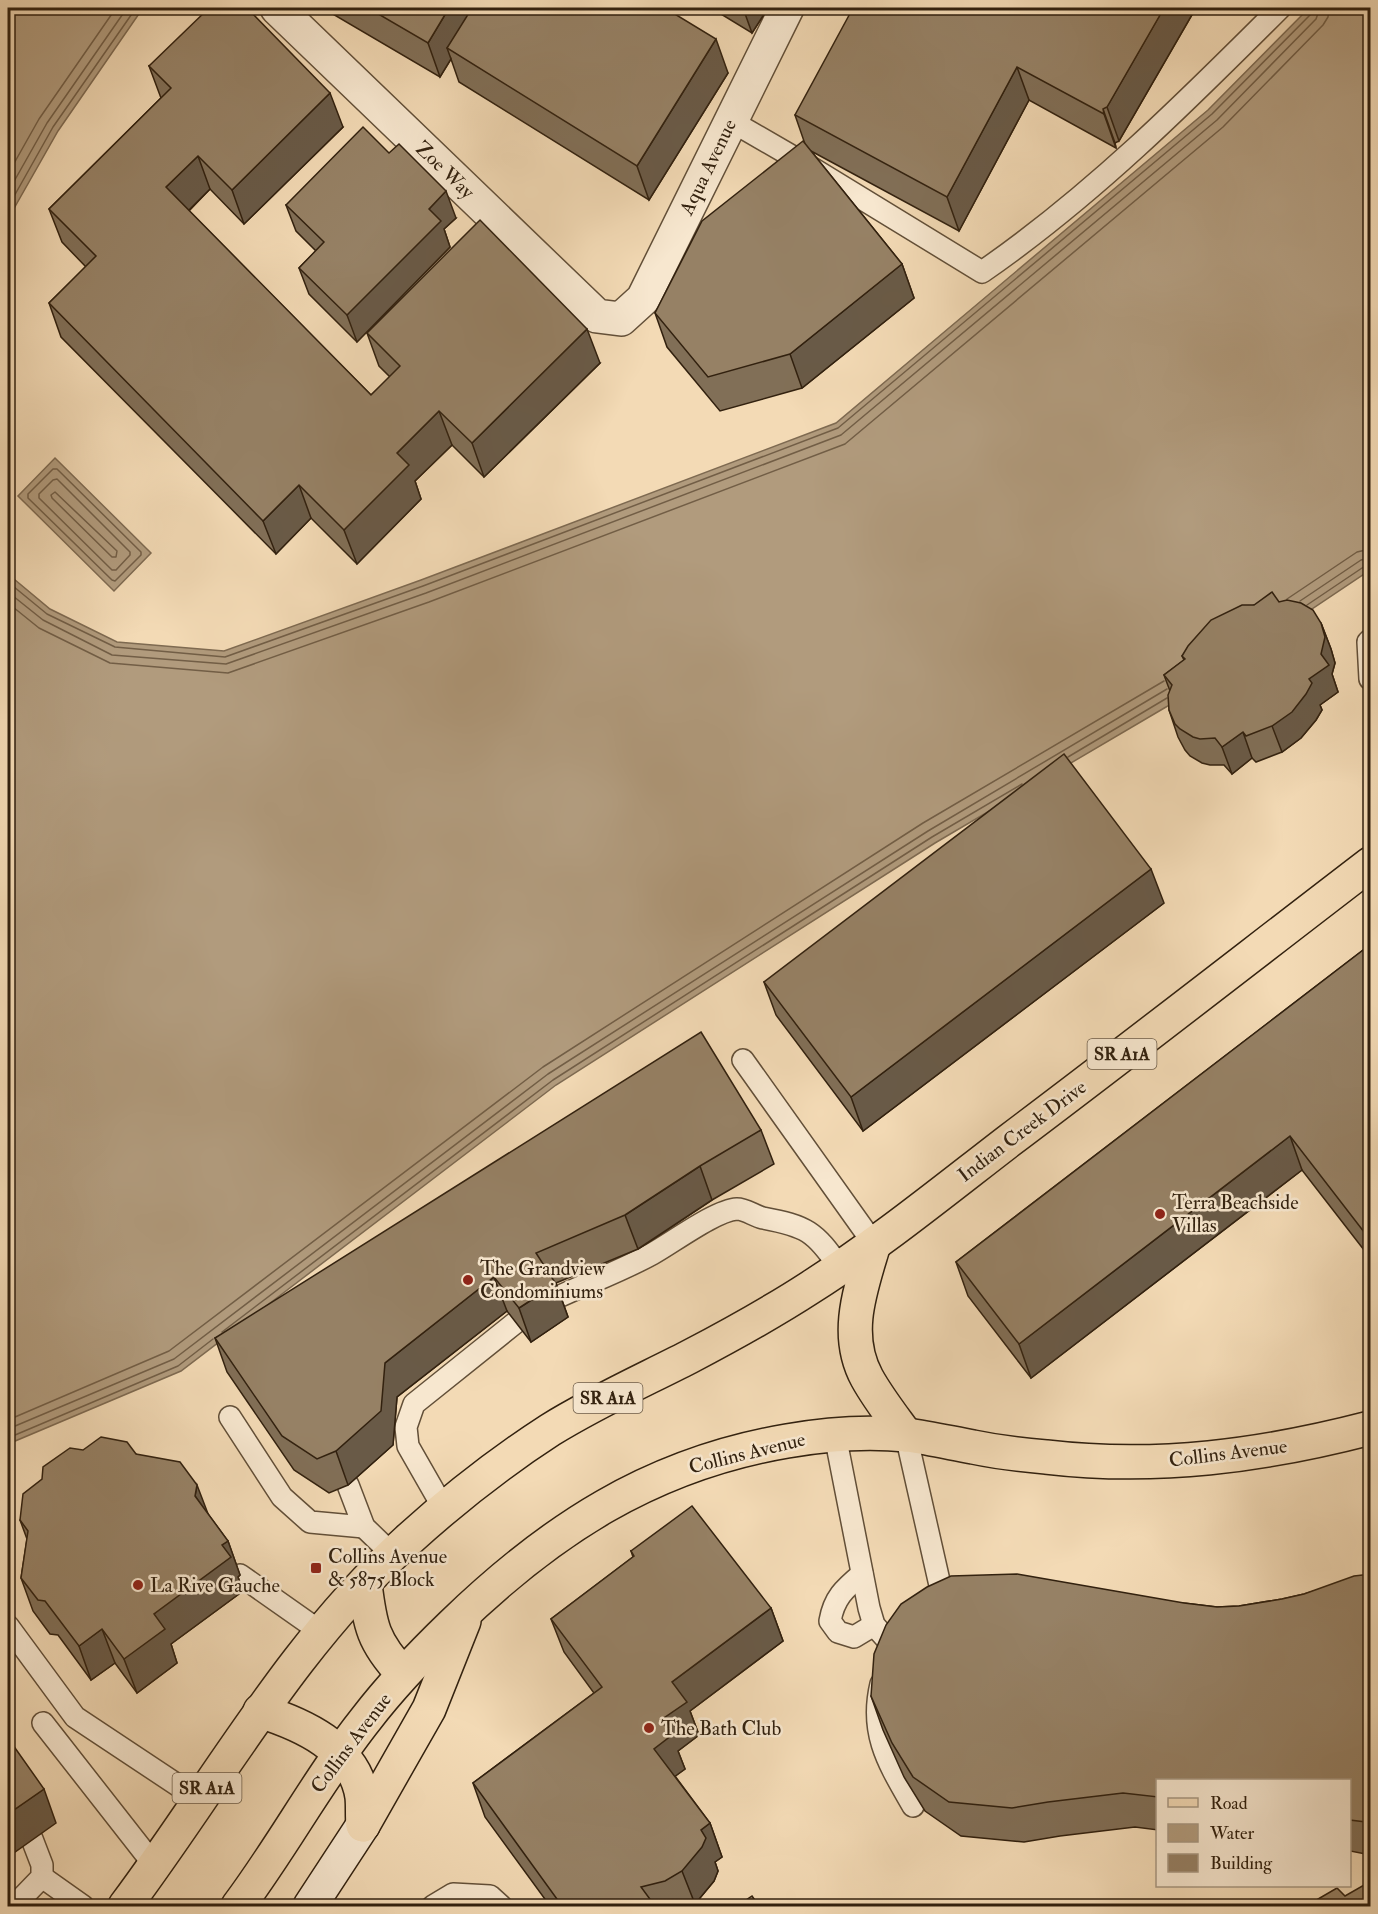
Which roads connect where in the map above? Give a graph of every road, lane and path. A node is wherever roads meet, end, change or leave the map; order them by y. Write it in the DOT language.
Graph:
graph roads {
  1 [pos="277,8"];
  2 [pos="787,8"];
  3 [pos="1280,8"];
  4 [pos="731,121"];
  5 [pos="621,320"];
  6 [pos="1371,640"];
  7 [pos="1371,679"];
  8 [pos="1371,864"];
  9 [pos="743,1060"];
  10 [pos="874,1244"];
  11 [pos="840,1268"];
  12 [pos="556,1298"];
  13 [pos="514,1323"];
  14 [pos="230,1417"];
  15 [pos="1370,1429"];
  16 [pos="835,1435"];
  17 [pos="906,1435"];
  18 [pos="348,1485"];
  19 [pos="444,1509"];
  20 [pos="364,1527"];
  21 [pos="393,1555"];
  22 [pos="862,1574"];
  23 [pos="240,1575"];
  24 [pos="365,1584"];
  25 [pos="469,1608"];
  26 [pos="924,1615"];
  27 [pos="874,1625"];
  28 [pos="8,1626"];
  29 [pos="908,1630"];
  30 [pos="321,1632"];
  31 [pos="891,1644"];
  32 [pos="403,1674"];
  33 [pos="260,1711"];
  34 [pos="43,1723"];
  35 [pos="340,1754"];
  36 [pos="200,1800"];
  37 [pos="913,1806"];
  38 [pos="363,1825"];
  39 [pos="32,1839"];
  40 [pos="155,1866"];
  41 [pos="42,1877"];
  42 [pos="14,1906"];
  43 [pos="83,1906"];
  44 [pos="125,1906"];
  45 [pos="238,1906"];
  46 [pos="310,1906"];
  47 [pos="433,1906"];
  48 [pos="501,1906"];
  1 -- 5 [label="street, Zoe Way"];
  2 -- 4 [label="street, Aqua Avenue"];
  3 -- 4 [label="lane"];
  4 -- 5 [label="street, Aqua Avenue"];
  6 -- 7 [label="lane"];
  8 -- 10 [label="main road, Indian Creek Drive / SR A1A"];
  9 -- 10 [label="lane"];
  10 -- 11 [label="main road, SR A1A"];
  10 -- 17 [label="main road"];
  11 -- 12 [label="lane"];
  11 -- 19 [label="main road, SR A1A"];
  13 -- 19 [label="lane"];
  14 -- 20 [label="lane"];
  15 -- 17 [label="main road, Collins Avenue"];
  16 -- 17 [label="main road, Collins Avenue"];
  16 -- 22 [label="lane"];
  16 -- 25 [label="main road, Collins Avenue"];
  17 -- 26 [label="lane"];
  18 -- 20 [label="lane"];
  19 -- 21 [label="main road, SR A1A"];
  20 -- 21 [label="lane"];
  21 -- 24 [label="main road, SR A1A"];
  22 -- 27 [label="lane"];
  22 -- 27 [label="lane"];
  23 -- 30 [label="lane"];
  24 -- 30 [label="main road, SR A1A"];
  24 -- 32 [label="main road"];
  25 -- 32 [label="main road, Collins Avenue"];
  25 -- 38 [label="main road"];
  27 -- 31 [label="lane"];
  28 -- 36 [label="lane"];
  29 -- 31 [label="lane"];
  30 -- 33 [label="main road, SR A1A"];
  31 -- 37 [label="lane"];
  32 -- 35 [label="main road, Collins Avenue"];
  33 -- 35 [label="main road"];
  33 -- 36 [label="main road, SR A1A"];
  34 -- 40 [label="lane"];
  35 -- 38 [label="main road"];
  35 -- 45 [label="main road, Collins Avenue"];
  36 -- 40 [label="main road, SR A1A"];
  38 -- 46 [label="street"];
  39 -- 41 [label="lane"];
  40 -- 44 [label="main road, SR A1A"];
  41 -- 42 [label="lane"];
  41 -- 43 [label="lane"];
  47 -- 48 [label="lane"];
}
